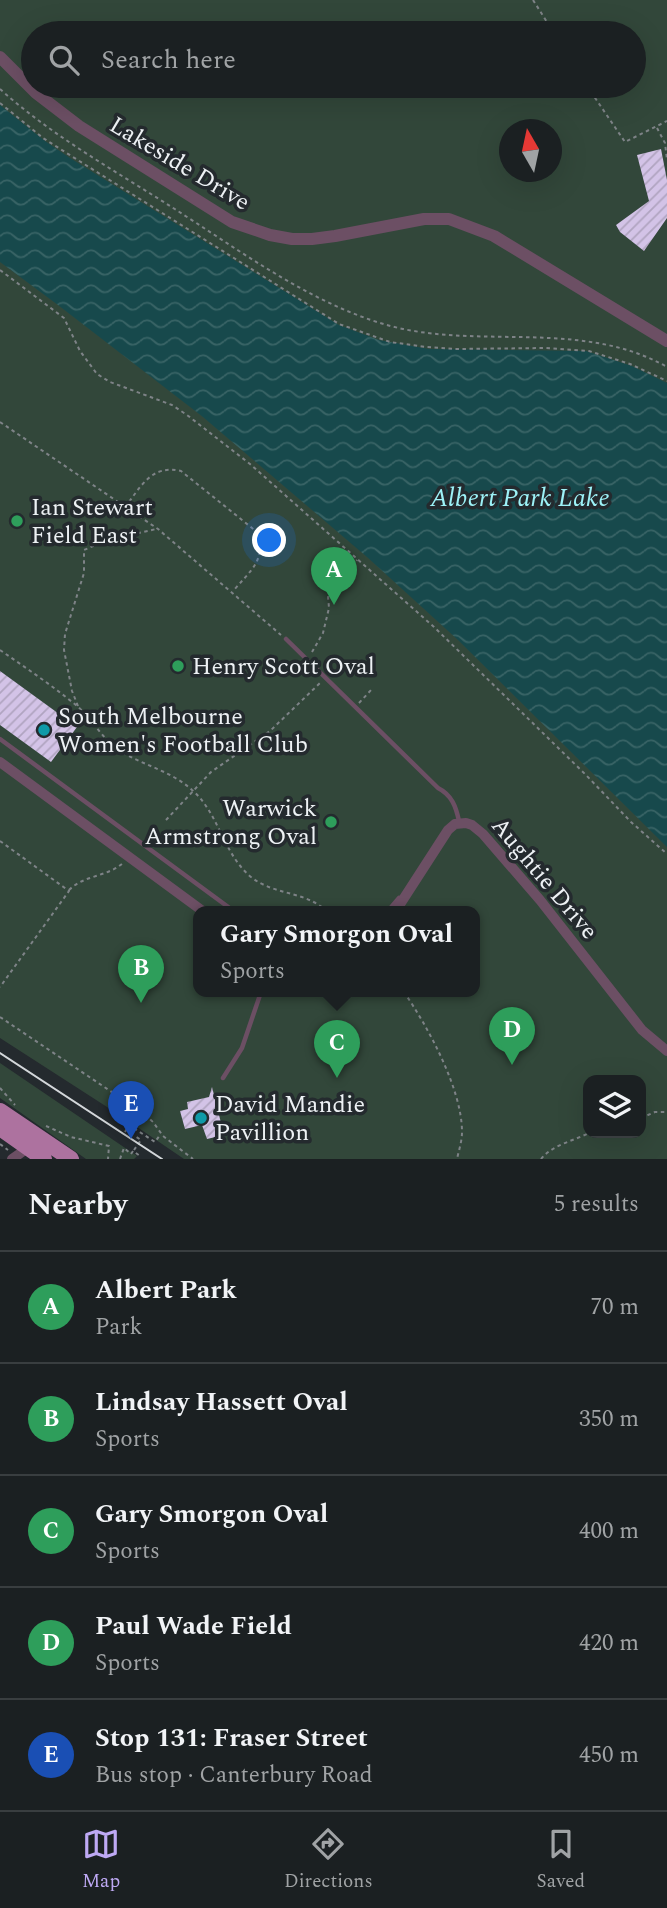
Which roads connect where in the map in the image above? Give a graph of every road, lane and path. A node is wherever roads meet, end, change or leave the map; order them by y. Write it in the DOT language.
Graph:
graph roads {
  1 [pos="533,0"];
  2 [pos="546,21"];
  3 [pos="0,57"];
  4 [pos="21,78"];
  5 [pos="0,89"];
  6 [pos="43,98"];
  7 [pos="595,98"];
  8 [pos="0,103"];
  9 [pos="667,121"];
  10 [pos="656,127"];
  11 [pos="667,160"];
  12 [pos="0,271"];
  13 [pos="667,341"];
  14 [pos="667,361"];
  15 [pos="666,366"];
  16 [pos="667,382"];
  17 [pos="0,422"];
  18 [pos="124,508"];
  19 [pos="158,529"];
  20 [pos="358,559"];
  21 [pos="232,592"];
  22 [pos="286,639"];
  23 [pos="0,650"];
  24 [pos="306,658"];
  25 [pos="326,677"];
  26 [pos="372,690"];
  27 [pos="356,706"];
  28 [pos="78,707"];
  29 [pos="0,739"];
  30 [pos="0,762"];
  31 [pos="192,790"];
  32 [pos="166,820"];
  33 [pos="460,823"];
  34 [pos="0,841"];
  35 [pos="667,854"];
  36 [pos="129,857"];
  37 [pos="414,882"];
  38 [pos="69,891"];
  39 [pos="196,906"];
  40 [pos="226,906"];
  41 [pos="320,906"];
  42 [pos="392,906"];
  43 [pos="399,906"];
  44 [pos="0,987"];
  45 [pos="259,997"];
  46 [pos="407,997"];
  47 [pos="0,1017"];
  48 [pos="667,1051"];
  49 [pos="223,1078"];
  50 [pos="0,1088"];
  51 [pos="8,1108"];
  52 [pos="667,1112"];
  53 [pos="646,1116"];
  54 [pos="0,1128"];
  55 [pos="125,1132"];
  56 [pos="161,1134"];
  57 [pos="583,1135"];
  58 [pos="135,1136"];
  59 [pos="39,1138"];
  60 [pos="133,1151"];
  61 [pos="140,1156"];
  62 [pos="12,1159"];
  63 [pos="44,1159"];
  64 [pos="71,1159"];
  65 [pos="108,1159"];
  66 [pos="120,1159"];
  67 [pos="193,1159"];
  68 [pos="457,1159"];
  69 [pos="541,1159"];
  1 -- 2 [label="path"];
  3 -- 4 [label="street, Lakeside Drive"];
  5 -- 15 [label="path"];
  6 -- 13 [label="street, Lakeside Drive"];
  7 -- 10 [label="path"];
  8 -- 16 [label="path"];
  9 -- 10 [label="path"];
  10 -- 11 [label="path"];
  12 -- 20 [label="path"];
  14 -- 15 [label="path"];
  17 -- 18 [label="path"];
  18 -- 19 [label="path"];
  18 -- 21 [label="path"];
  19 -- 21 [label="path"];
  19 -- 28 [label="path"];
  20 -- 24 [label="path"];
  20 -- 35 [label="path"];
  21 -- 22 [label="path"];
  22 -- 24 [label="lane"];
  23 -- 28 [label="path"];
  24 -- 25 [label="lane"];
  25 -- 27 [label="lane"];
  25 -- 31 [label="path"];
  26 -- 27 [label="path"];
  27 -- 33 [label="lane"];
  28 -- 31 [label="path"];
  29 -- 40 [label="lane"];
  30 -- 36 [label="street"];
  31 -- 32 [label="path"];
  31 -- 41 [label="path"];
  33 -- 37 [label="street, Aughtie Drive"];
  33 -- 48 [label="street, Aughtie Drive"];
  34 -- 38 [label="path"];
  36 -- 38 [label="path"];
  36 -- 39 [label="street"];
  37 -- 42 [label="lane"];
  37 -- 43 [label="street, Aughtie Drive"];
  38 -- 44 [label="path"];
  45 -- 49 [label="lane"];
  46 -- 68 [label="path"];
  47 -- 56 [label="path"];
  50 -- 51 [label="path"];
  51 -- 59 [label="main road"];
  52 -- 53 [label="path"];
  54 -- 59 [label="main road"];
  55 -- 56 [label="path"];
  56 -- 67 [label="path"];
  57 -- 69 [label="path"];
  58 -- 60 [label="path"];
  59 -- 62 [label="street"];
  59 -- 63 [label="main road"];
  59 -- 64 [label="main road"];
  59 -- 65 [label="path"];
  60 -- 61 [label="path"];
  60 -- 66 [label="path"];
}
